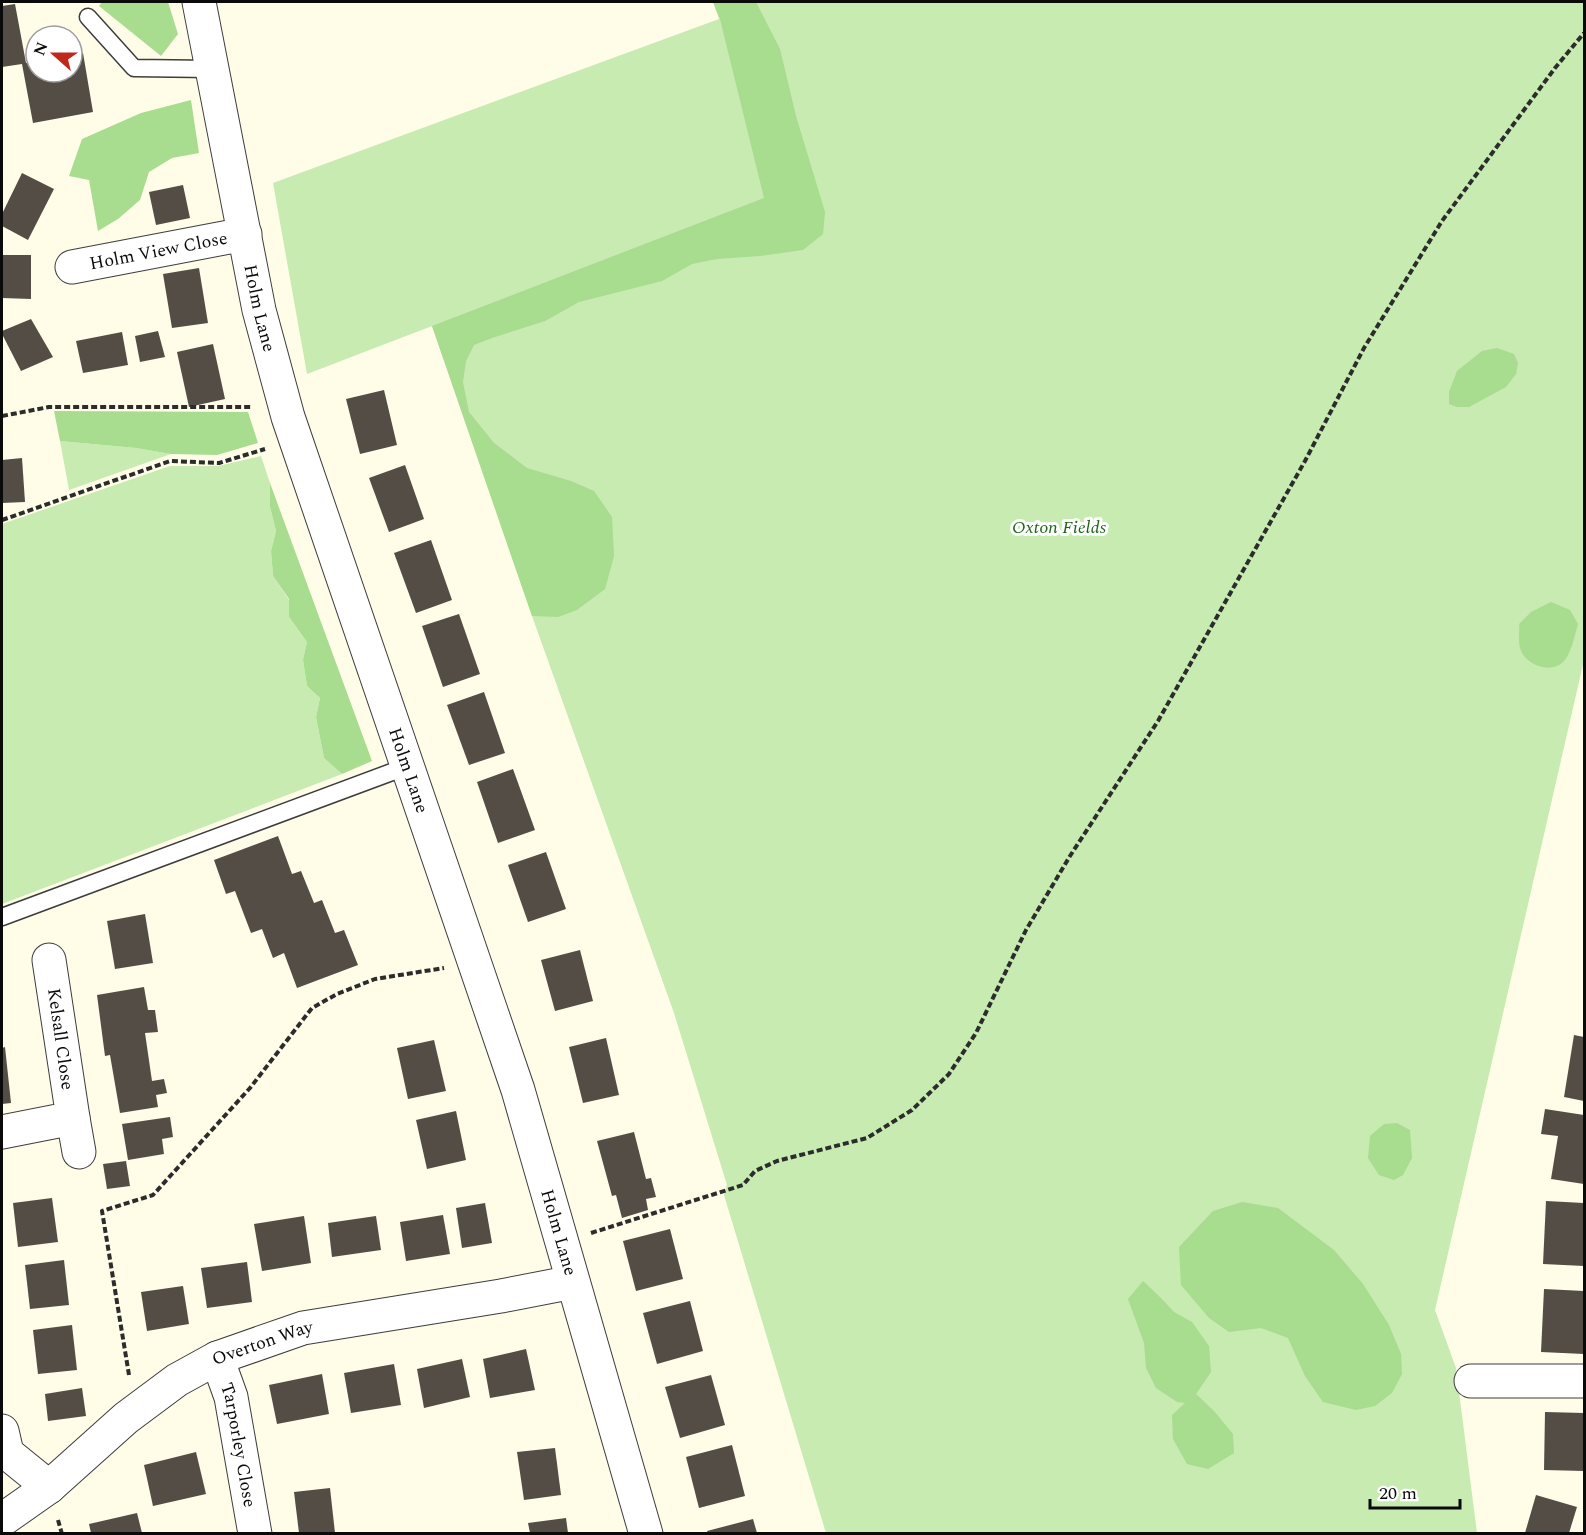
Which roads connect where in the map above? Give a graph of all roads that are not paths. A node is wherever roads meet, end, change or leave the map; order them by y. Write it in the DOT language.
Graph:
graph roads {
  1 [pos="198,2"];
  2 [pos="88,17"];
  3 [pos="212,69"];
  4 [pos="245,234"];
  5 [pos="72,267"];
  6 [pos="408,766"];
  7 [pos="2,917"];
  8 [pos="49,960"];
  9 [pos="73,1118"];
  10 [pos="2,1132"];
  11 [pos="79,1152"];
  12 [pos="573,1282"];
  13 [pos="218,1358"];
  14 [pos="1471,1381"];
  15 [pos="1584,1381"];
  16 [pos="2,1431"];
  17 [pos="49,1487"];
  18 [pos="2,1520"];
  19 [pos="255,1533"];
  20 [pos="646,1533"];
  1 -- 3 [label="street, Holm Lane"];
  2 -- 3 [label="lane"];
  3 -- 4 [label="street, Holm Lane"];
  4 -- 5 [label="street, Holm View Close"];
  4 -- 6 [label="street, Holm Lane"];
  6 -- 7 [label="lane"];
  6 -- 12 [label="street, Holm Lane"];
  8 -- 9 [label="street, Kelsall Close"];
  9 -- 10 [label="street"];
  9 -- 11 [label="street, Kelsall Close"];
  12 -- 13 [label="street, Overton Way"];
  12 -- 20 [label="street, Holm Lane"];
  13 -- 17 [label="street, Overton Way"];
  13 -- 19 [label="street, Tarporley Close"];
  14 -- 15 [label="street"];
  16 -- 17 [label="street"];
  17 -- 18 [label="street, Overton Way"];
}
